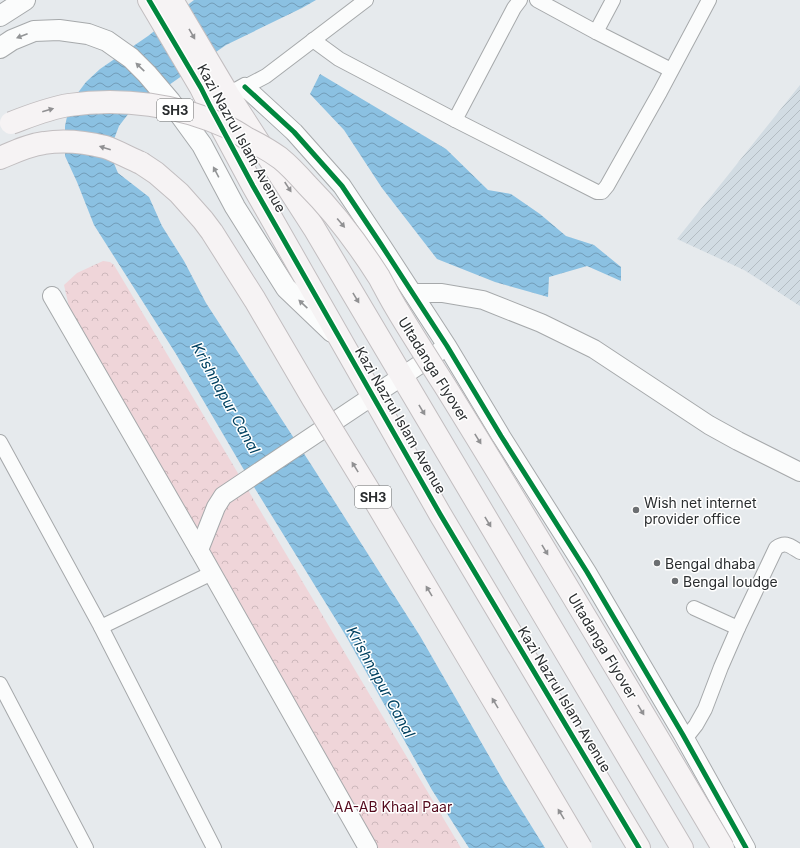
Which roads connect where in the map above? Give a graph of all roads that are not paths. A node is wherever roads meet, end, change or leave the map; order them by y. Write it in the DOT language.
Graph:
graph roads {
  1 [pos="25,0"];
  2 [pos="149,0"];
  3 [pos="172,0"];
  4 [pos="366,0"];
  5 [pos="520,0"];
  6 [pos="537,0"];
  7 [pos="613,0"];
  8 [pos="709,0"];
  9 [pos="0,16"];
  10 [pos="596,32"];
  11 [pos="313,40"];
  12 [pos="0,48"];
  13 [pos="671,70"];
  14 [pos="209,82"];
  15 [pos="237,91"];
  16 [pos="455,120"];
  17 [pos="0,129"];
  18 [pos="0,158"];
  19 [pos="413,293"];
  20 [pos="52,296"];
  21 [pos="341,340"];
  22 [pos="447,346"];
  23 [pos="402,377"];
  24 [pos="373,396"];
  25 [pos="2,450"];
  26 [pos="800,472"];
  27 [pos="199,550"];
  28 [pos="800,552"];
  29 [pos="212,573"];
  30 [pos="694,608"];
  31 [pos="101,626"];
  32 [pos="738,628"];
  33 [pos="0,684"];
  34 [pos="686,739"];
  35 [pos="86,848"];
  36 [pos="214,848"];
  37 [pos="368,848"];
  38 [pos="581,848"];
  39 [pos="639,848"];
  40 [pos="682,848"];
  41 [pos="723,848"];
  42 [pos="746,848"];
  1 -- 9 [label="main road"];
  2 -- 14 [label="main road, Kazi Nazrul Islam Avenue"];
  3 -- 14 [label="main road, one-way"];
  4 -- 11 [label="street"];
  5 -- 16 [label="street"];
  6 -- 10 [label="street"];
  7 -- 10 [label="street"];
  8 -- 13 [label="street"];
  10 -- 13 [label="street"];
  11 -- 15 [label="street"];
  11 -- 16 [label="street"];
  21 -- 12 [label="main road, one-way"];
  13 -- 16 [label="street"];
  14 -- 15 [label="main road, Kazi Nazrul Islam Avenue"];
  14 -- 21 [label="main road, Kazi Nazrul Islam Avenue"];
  15 -- 19 [label="street, Kazi Nazrul Islam Avenue"];
  15 -- 23 [label="main road, Kazi Nazrul Islam Avenue, one-way"];
  17 -- 41 [label="main road, Ultadanga Flyover / SH3, one-way, bridge"];
  38 -- 18 [label="main road, SH3, one-way, bridge"];
  19 -- 22 [label="street, Kazi Nazrul Islam Avenue"];
  19 -- 26 [label="street"];
  20 -- 27 [label="street"];
  21 -- 24 [label="main road, Kazi Nazrul Islam Avenue"];
  22 -- 23 [label="street"];
  22 -- 34 [label="street, Kazi Nazrul Islam Avenue"];
  23 -- 24 [label="street"];
  23 -- 40 [label="main road, Kazi Nazrul Islam Avenue, one-way"];
  24 -- 27 [label="street"];
  24 -- 39 [label="main road, Kazi Nazrul Islam Avenue"];
  25 -- 31 [label="street"];
  27 -- 29 [label="street"];
  28 -- 32 [label="street"];
  29 -- 31 [label="street"];
  29 -- 37 [label="street"];
  30 -- 32 [label="street"];
  31 -- 36 [label="street"];
  32 -- 34 [label="street"];
  33 -- 35 [label="street"];
  34 -- 42 [label="street, Kazi Nazrul Islam Avenue"];
}
